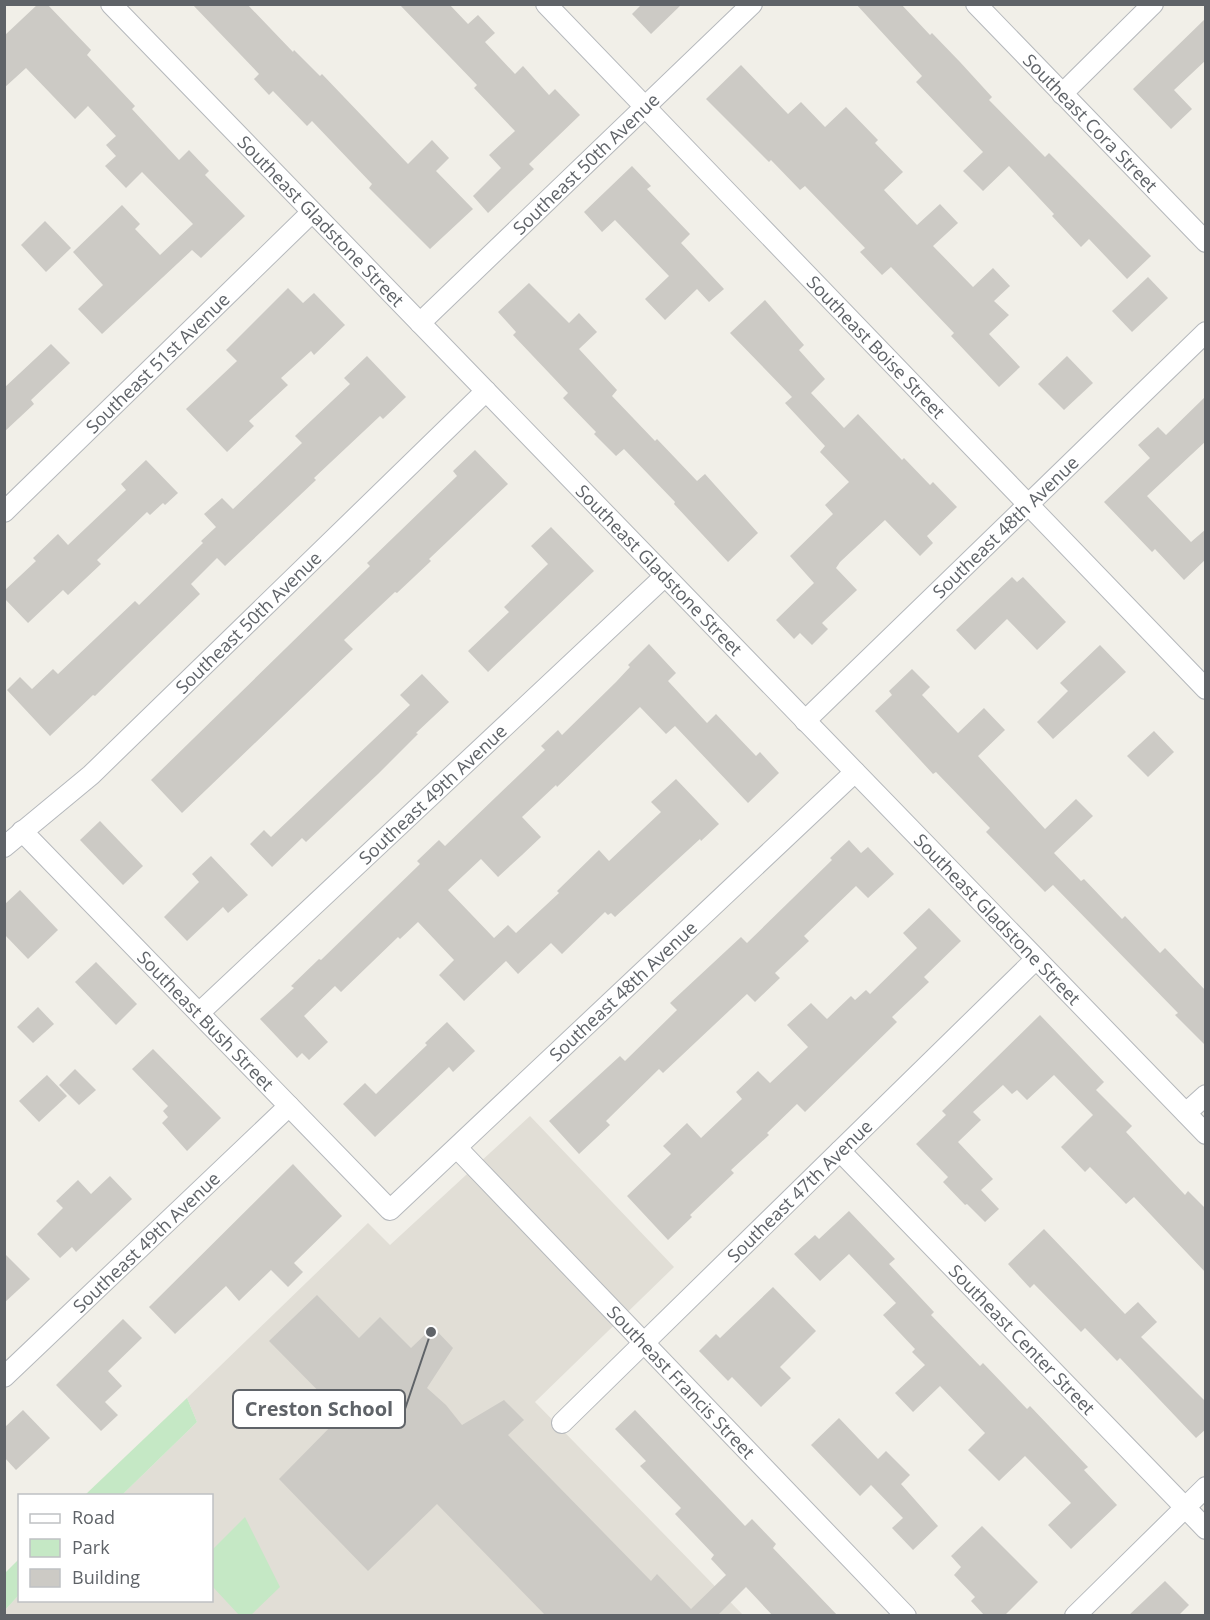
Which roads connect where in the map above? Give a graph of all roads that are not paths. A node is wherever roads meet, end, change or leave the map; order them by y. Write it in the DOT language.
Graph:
graph roads {
  1 [pos="111,4"];
  2 [pos="546,4"];
  3 [pos="752,4"];
  4 [pos="976,4"];
  5 [pos="1153,4"];
  6 [pos="1062,94"];
  7 [pos="645,107"];
  8 [pos="312,212"];
  9 [pos="1206,242"];
  10 [pos="420,323"];
  11 [pos="1206,332"];
  12 [pos="486,391"];
  13 [pos="1028,505"];
  14 [pos="4,512"];
  15 [pos="665,576"];
  16 [pos="1206,689"];
  17 [pos="805,721"];
  18 [pos="855,772"];
  19 [pos="22,831"];
  20 [pos="4,847"];
  21 [pos="1036,959"];
  22 [pos="199,1013"];
  23 [pos="1206,1095"];
  24 [pos="289,1106"];
  25 [pos="1186,1113"];
  26 [pos="1206,1134"];
  27 [pos="457,1148"];
  28 [pos="840,1150"];
  29 [pos="390,1210"];
  30 [pos="644,1343"];
  31 [pos="4,1377"];
  32 [pos="562,1423"];
  33 [pos="1206,1487"];
  34 [pos="1185,1508"];
  35 [pos="1206,1530"];
  36 [pos="906,1616"];
  37 [pos="1075,1616"];
  1 -- 8 [label="street, Southeast Gladstone Street"];
  2 -- 7 [label="street, Southeast Boise Street"];
  3 -- 7 [label="street, Southeast 50th Avenue"];
  4 -- 6 [label="street, Southeast Cora Street"];
  5 -- 6 [label="street"];
  6 -- 9 [label="street, Southeast Cora Street"];
  7 -- 10 [label="street, Southeast 50th Avenue"];
  7 -- 13 [label="street, Southeast Boise Street"];
  8 -- 10 [label="street, Southeast Gladstone Street"];
  8 -- 14 [label="street, Southeast 51st Avenue"];
  10 -- 12 [label="street, Southeast Gladstone Street"];
  11 -- 13 [label="street, Southeast 48th Avenue"];
  12 -- 15 [label="street, Southeast Gladstone Street"];
  12 -- 19 [label="street, Southeast 50th Avenue"];
  13 -- 16 [label="street, Southeast Boise Street"];
  13 -- 17 [label="street, Southeast 48th Avenue"];
  15 -- 17 [label="street, Southeast Gladstone Street"];
  15 -- 22 [label="street, Southeast 49th Avenue"];
  17 -- 18 [label="street, Southeast Gladstone Street"];
  18 -- 21 [label="street, Southeast Gladstone Street"];
  18 -- 27 [label="street, Southeast 48th Avenue"];
  19 -- 20 [label="street, Southeast 50th Avenue"];
  19 -- 22 [label="street, Southeast Bush Street"];
  21 -- 25 [label="street, Southeast Gladstone Street"];
  21 -- 28 [label="street, Southeast 47th Avenue"];
  22 -- 24 [label="street, Southeast Bush Street"];
  23 -- 25 [label="street"];
  24 -- 29 [label="street, Southeast Bush Street"];
  24 -- 31 [label="street, Southeast 49th Avenue"];
  25 -- 26 [label="street, Southeast Gladstone Street"];
  27 -- 29 [label="street, Southeast 48th Avenue"];
  27 -- 30 [label="street, Southeast Francis Street"];
  28 -- 30 [label="street, Southeast 47th Avenue"];
  28 -- 34 [label="street, Southeast Center Street"];
  30 -- 32 [label="street, Southeast 47th Avenue"];
  30 -- 36 [label="street, Southeast Francis Street"];
  33 -- 34 [label="street"];
  34 -- 35 [label="street, Southeast Center Street"];
  34 -- 37 [label="street"];
}
